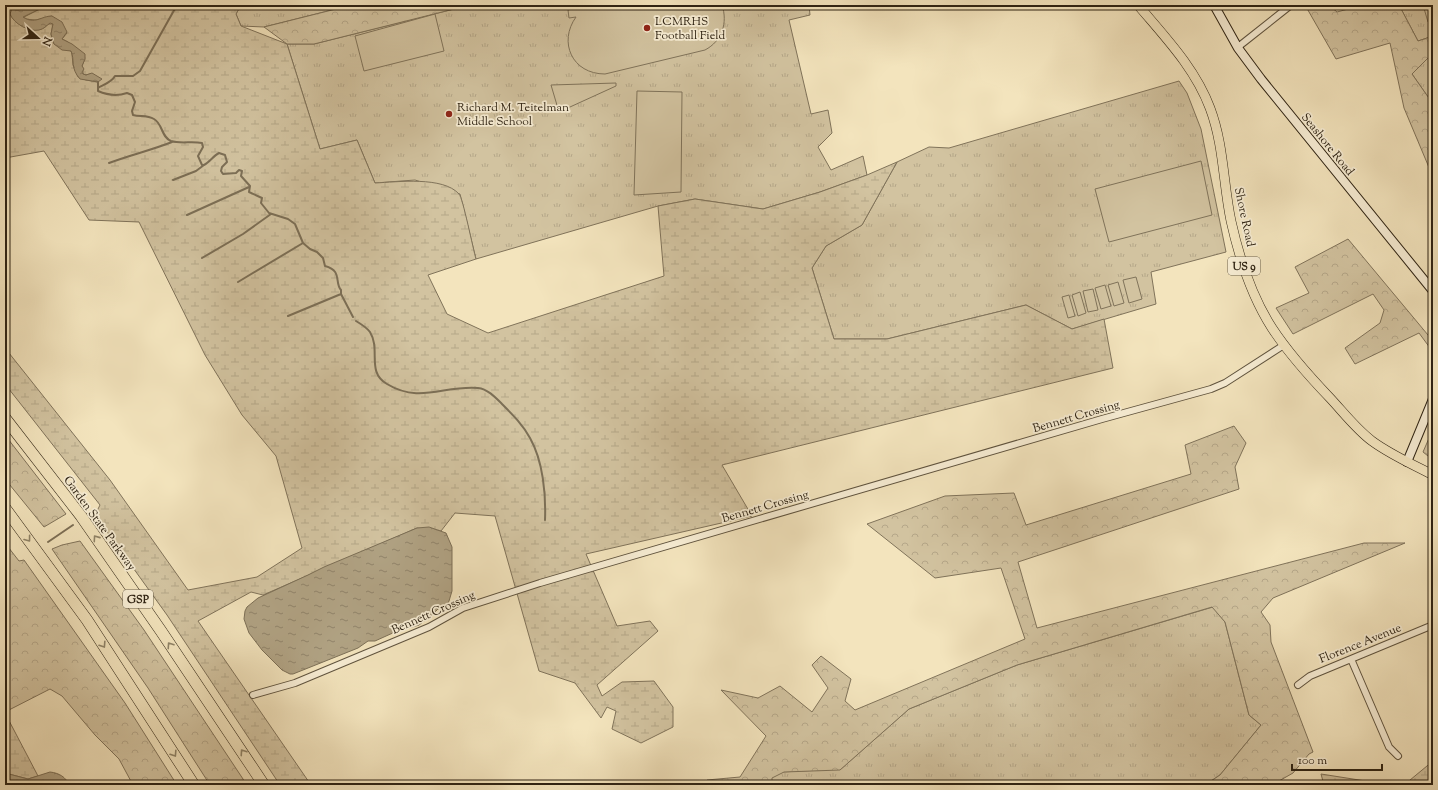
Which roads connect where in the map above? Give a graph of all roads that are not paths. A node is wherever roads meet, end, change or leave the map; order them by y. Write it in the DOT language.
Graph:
graph roads {
  1 [pos="1138,5"];
  2 [pos="1214,5"];
  3 [pos="1291,5"];
  4 [pos="1238,47"];
  5 [pos="1433,291"];
  6 [pos="1284,345"];
  7 [pos="1433,399"];
  8 [pos="5,418"];
  9 [pos="1407,462"];
  10 [pos="1433,475"];
  11 [pos="5,508"];
  12 [pos="1433,625"];
  13 [pos="1351,659"];
  14 [pos="1298,685"];
  15 [pos="253,695"];
  16 [pos="1398,756"];
  17 [pos="194,785"];
  18 [pos="264,785"];
  1 -- 6 [label="main road, Shore Road / US 9"];
  2 -- 4 [label="street, Seashore Road"];
  3 -- 4 [label="street"];
  4 -- 5 [label="street, Seashore Road"];
  6 -- 9 [label="main road, Shore Road / US 9"];
  6 -- 15 [label="street, Bennett Crossing"];
  7 -- 9 [label="street"];
  18 -- 8 [label="highway, Garden State Parkway / GSP, one-way"];
  9 -- 10 [label="main road, Shore Road / US 9"];
  11 -- 17 [label="highway, one-way"];
  12 -- 13 [label="street, Florence Avenue"];
  13 -- 14 [label="street, Florence Avenue"];
  13 -- 16 [label="street"];
}
